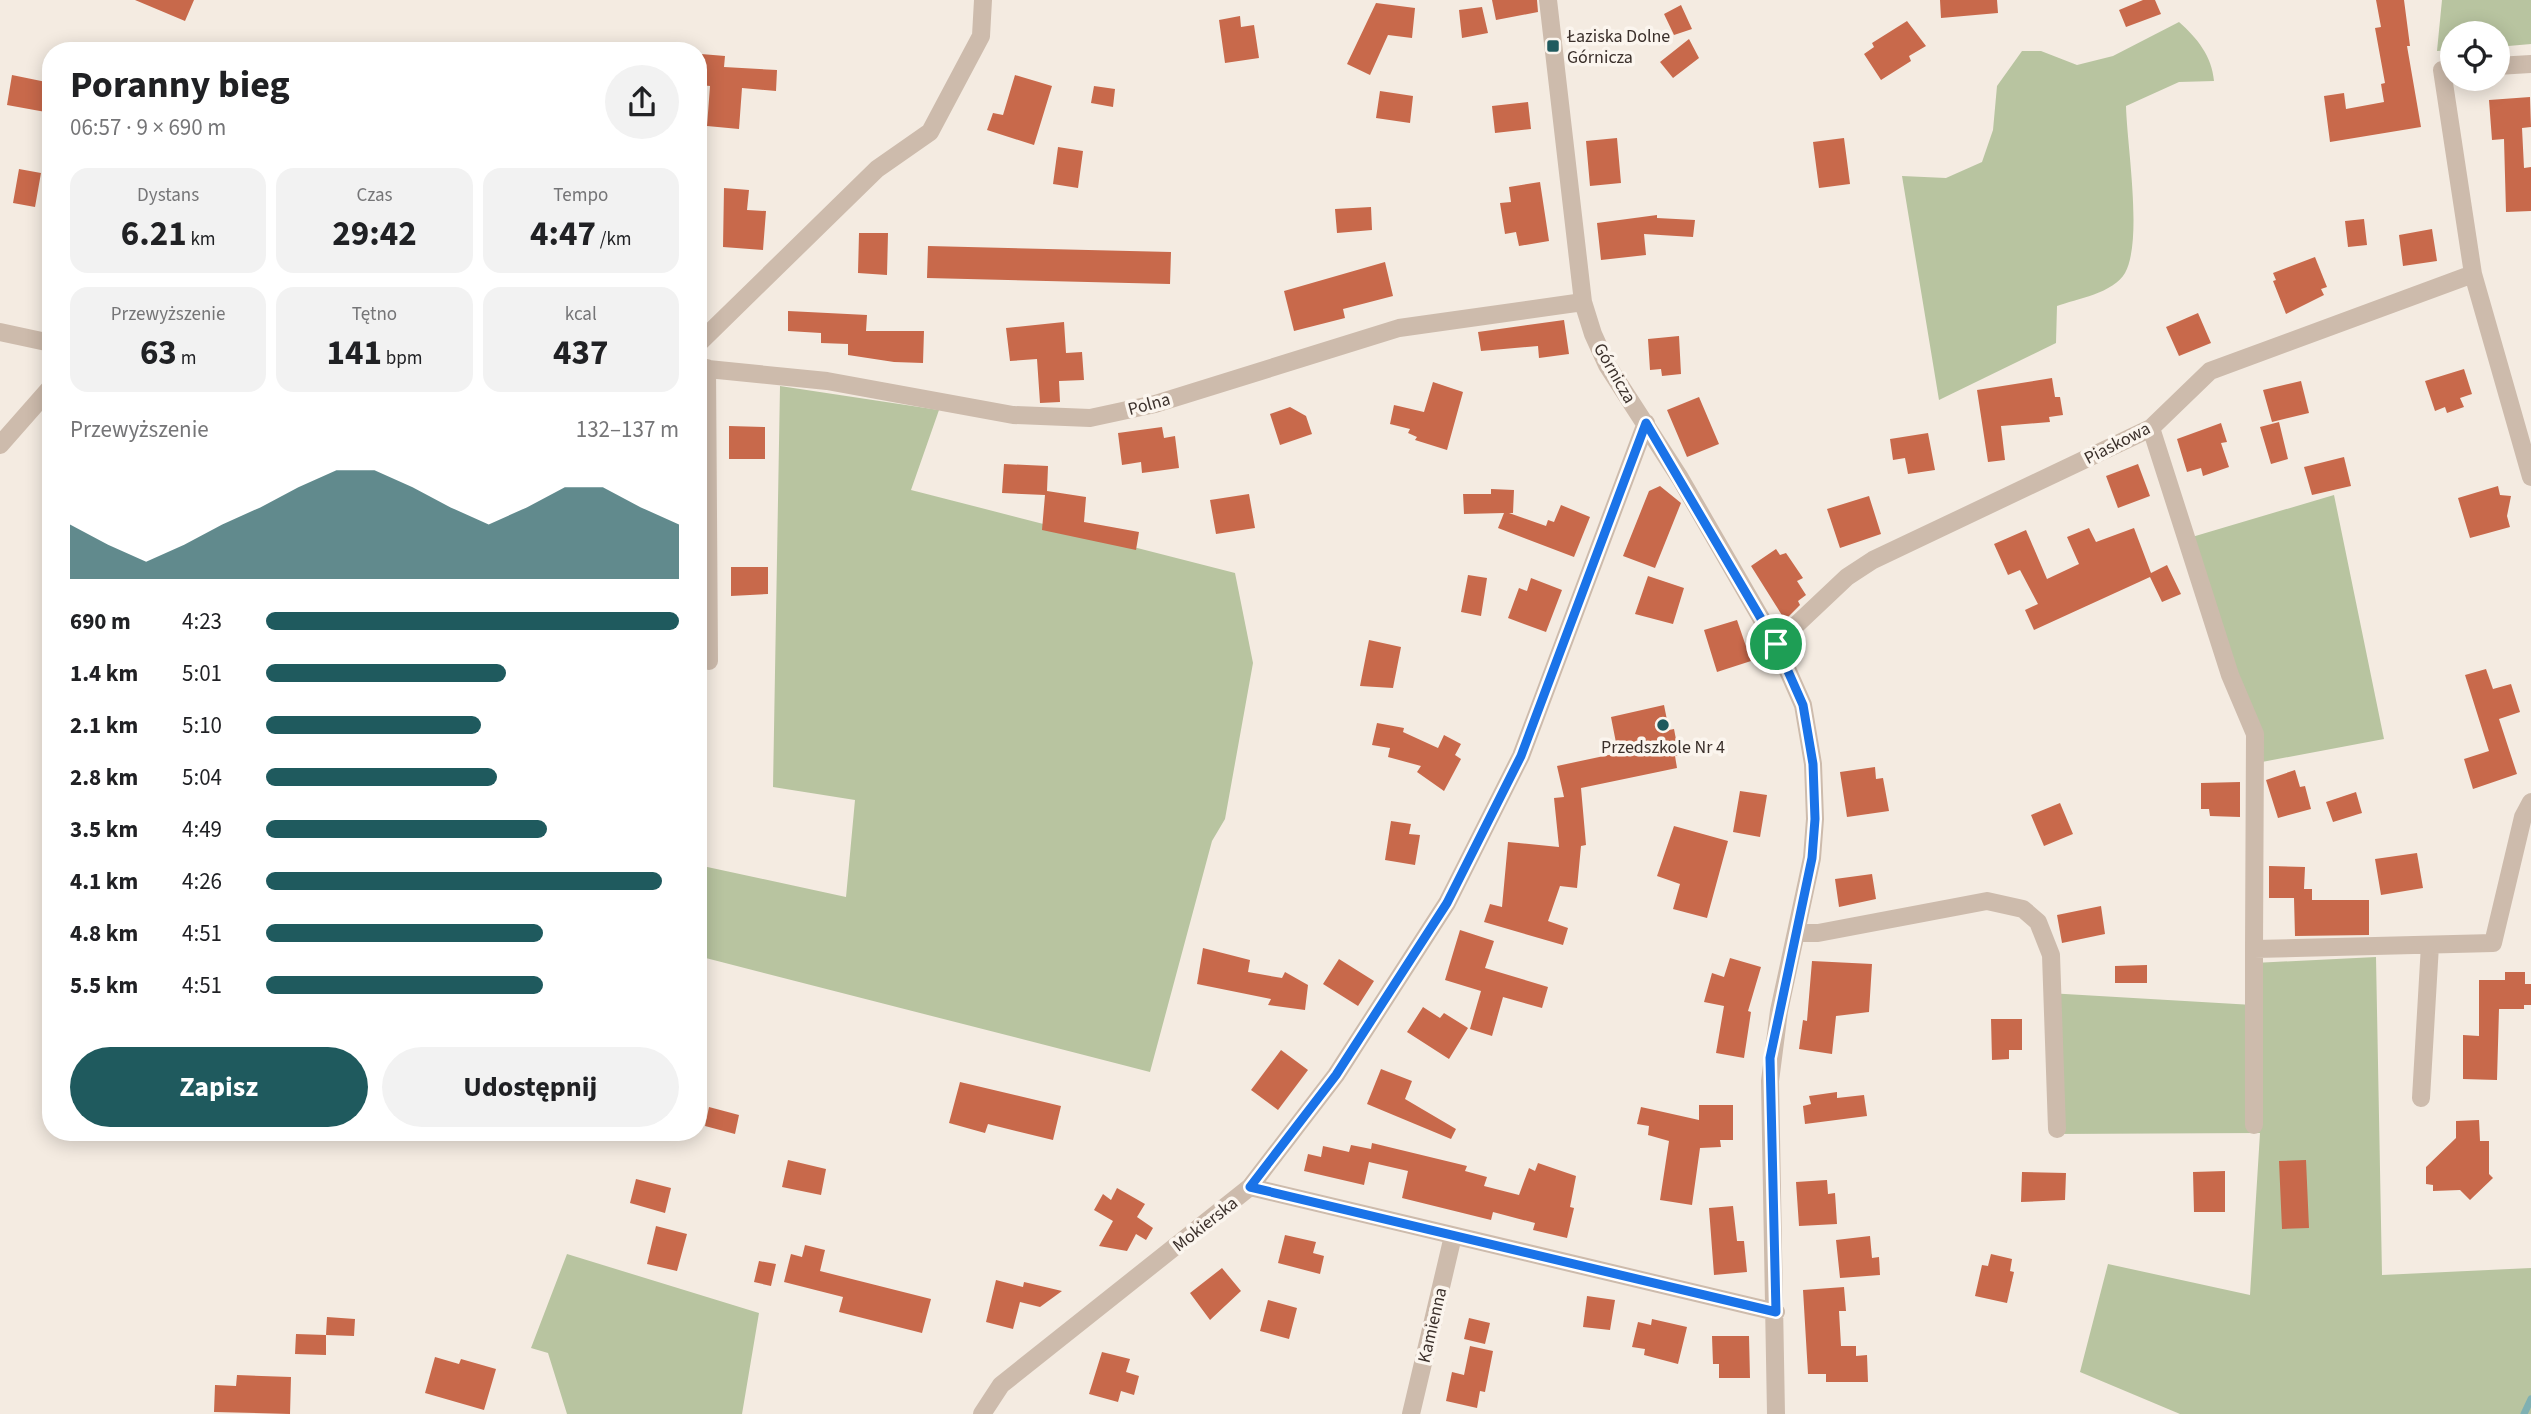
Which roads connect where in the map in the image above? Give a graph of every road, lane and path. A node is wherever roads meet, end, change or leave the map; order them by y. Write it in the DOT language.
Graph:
graph roads {
  1 [pos="984,0"];
  2 [pos="1548,0"];
  3 [pos="2531,64"];
  4 [pos="2510,65"];
  5 [pos="2445,91"];
  6 [pos="2473,274"];
  7 [pos="1583,302"];
  8 [pos="0,332"];
  9 [pos="707,335"];
  10 [pos="42,341"];
  11 [pos="707,368"];
  12 [pos="42,397"];
  13 [pos="1646,423"];
  14 [pos="2151,428"];
  15 [pos="0,445"];
  16 [pos="2531,477"];
  17 [pos="707,563"];
  18 [pos="1776,644"];
  19 [pos="709,661"];
  20 [pos="2531,802"];
  21 [pos="1796,933"];
  22 [pos="2430,945"];
  23 [pos="2254,948"];
  24 [pos="2421,1098"];
  25 [pos="2254,1125"];
  26 [pos="2057,1129"];
  27 [pos="1250,1187"];
  28 [pos="1453,1236"];
  29 [pos="1776,1312"];
  30 [pos="982,1414"];
  31 [pos="1411,1414"];
  32 [pos="1776,1414"];
  1 -- 9 [label="street"];
  2 -- 7 [label="street, Górnicza"];
  3 -- 4 [label="street"];
  5 -- 6 [label="street"];
  6 -- 14 [label="street, Piaskowa"];
  6 -- 16 [label="street"];
  7 -- 11 [label="street, Polna"];
  7 -- 13 [label="street, Górnicza"];
  8 -- 10 [label="street"];
  12 -- 15 [label="street"];
  13 -- 18 [label="street, Górnicza"];
  13 -- 27 [label="street, Mokierska"];
  14 -- 18 [label="street, Piaskowa"];
  14 -- 23 [label="street"];
  17 -- 19 [label="street, Polna"];
  18 -- 21 [label="street, Górnicza"];
  20 -- 22 [label="street"];
  21 -- 26 [label="street"];
  21 -- 29 [label="street, Górnicza"];
  22 -- 23 [label="street"];
  22 -- 24 [label="street"];
  23 -- 25 [label="street"];
  27 -- 28 [label="street"];
  27 -- 30 [label="street, Mokierska"];
  28 -- 29 [label="street"];
  28 -- 31 [label="street, Kamienna"];
  29 -- 32 [label="street, Górnicza"];
}
